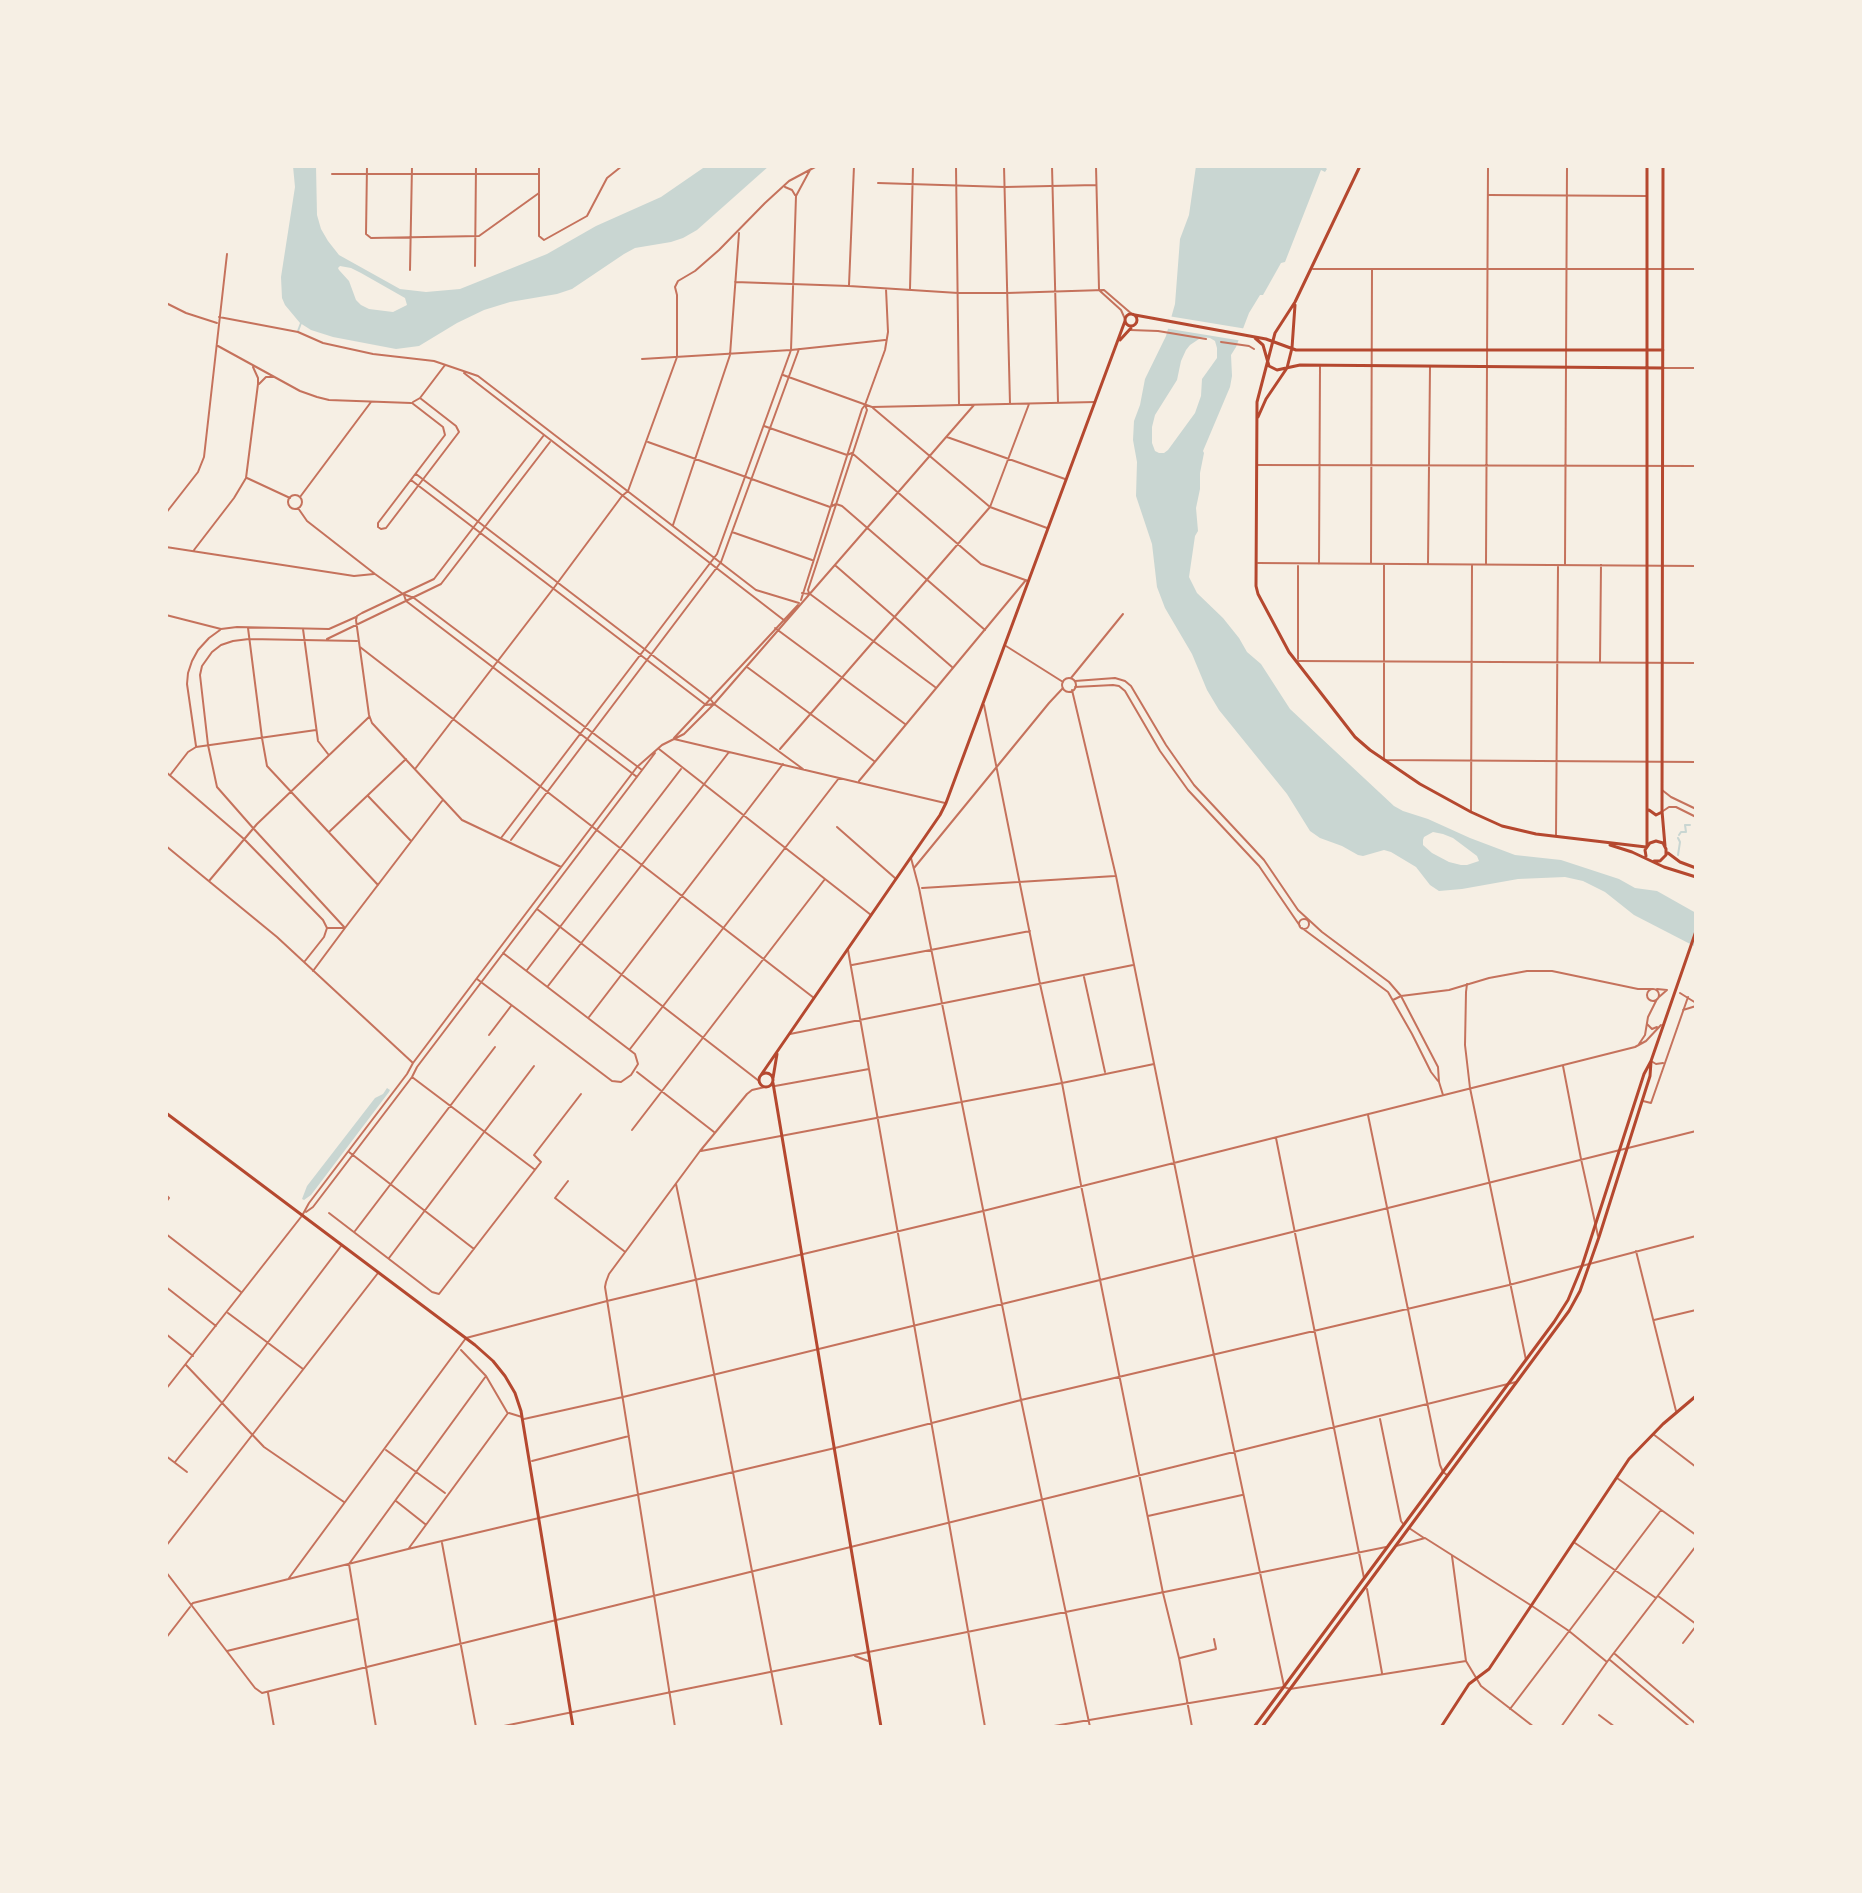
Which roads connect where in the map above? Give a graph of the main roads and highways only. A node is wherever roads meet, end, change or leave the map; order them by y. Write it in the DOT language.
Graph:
graph roads {
  1 [pos="1360,166"];
  2 [pos="1647,166"];
  3 [pos="1663,166"];
  4 [pos="1295,302"];
  5 [pos="1134,315"];
  6 [pos="1149,319"];
  7 [pos="1125,320"];
  8 [pos="1134,325"];
  9 [pos="1275,333"];
  10 [pos="1252,336"];
  11 [pos="1273,340"];
  12 [pos="1118,343"];
  13 [pos="1292,348"];
  14 [pos="1647,350"];
  15 [pos="1663,350"];
  16 [pos="1267,361"];
  17 [pos="1647,366"];
  18 [pos="1287,368"];
  19 [pos="1663,368"];
  20 [pos="1257,420"];
  21 [pos="1647,806"];
  22 [pos="1662,811"];
  23 [pos="1595,842"];
  24 [pos="1647,846"];
  25 [pos="1666,848"];
  26 [pos="1650,860"];
  27 [pos="1696,868"];
  28 [pos="1696,877"];
  29 [pos="1696,931"];
  30 [pos="778,1051"];
  31 [pos="1651,1061"];
  32 [pos="761,1075"];
  33 [pos="771,1084"];
  34 [pos="166,1113"];
  35 [pos="1696,1397"];
  36 [pos="573,1727"];
  37 [pos="881,1727"];
  38 [pos="1254,1727"];
  39 [pos="1262,1727"];
  40 [pos="1441,1727"];
  1 -- 4 [label="main road"];
  2 -- 14 [label="main road"];
  3 -- 15 [label="main road"];
  4 -- 9 [label="main road"];
  4 -- 13 [label="main road"];
  5 -- 6 [label="main road"];
  5 -- 7 [label="main road"];
  5 -- 8 [label="main road"];
  6 -- 8 [label="main road"];
  6 -- 10 [label="main road"];
  7 -- 8 [label="main road"];
  7 -- 12 [label="main road"];
  8 -- 12 [label="main road"];
  9 -- 10 [label="main road"];
  9 -- 11 [label="main road"];
  10 -- 11 [label="main road"];
  10 -- 16 [label="main road"];
  11 -- 13 [label="main road"];
  11 -- 16 [label="main road"];
  12 -- 30 [label="main road"];
  13 -- 14 [label="main road"];
  13 -- 18 [label="main road"];
  14 -- 15 [label="main road"];
  14 -- 17 [label="main road"];
  15 -- 19 [label="main road"];
  16 -- 18 [label="main road"];
  16 -- 20 [label="main road"];
  17 -- 18 [label="main road"];
  17 -- 19 [label="main road"];
  17 -- 21 [label="main road"];
  18 -- 20 [label="main road"];
  19 -- 22 [label="main road"];
  20 -- 23 [label="main road"];
  21 -- 22 [label="main road"];
  21 -- 24 [label="main road"];
  22 -- 25 [label="main road"];
  23 -- 24 [label="main road"];
  23 -- 26 [label="main road"];
  24 -- 25 [label="main road"];
  24 -- 26 [label="main road"];
  25 -- 26 [label="main road"];
  25 -- 27 [label="main road"];
  26 -- 28 [label="main road"];
  29 -- 31 [label="main road"];
  30 -- 32 [label="main road"];
  30 -- 33 [label="main road"];
  31 -- 38 [label="main road"];
  31 -- 39 [label="main road"];
  32 -- 33 [label="main road"];
  32 -- 33 [label="main road"];
  33 -- 37 [label="main road"];
  34 -- 36 [label="main road"];
  35 -- 40 [label="main road"];
}
